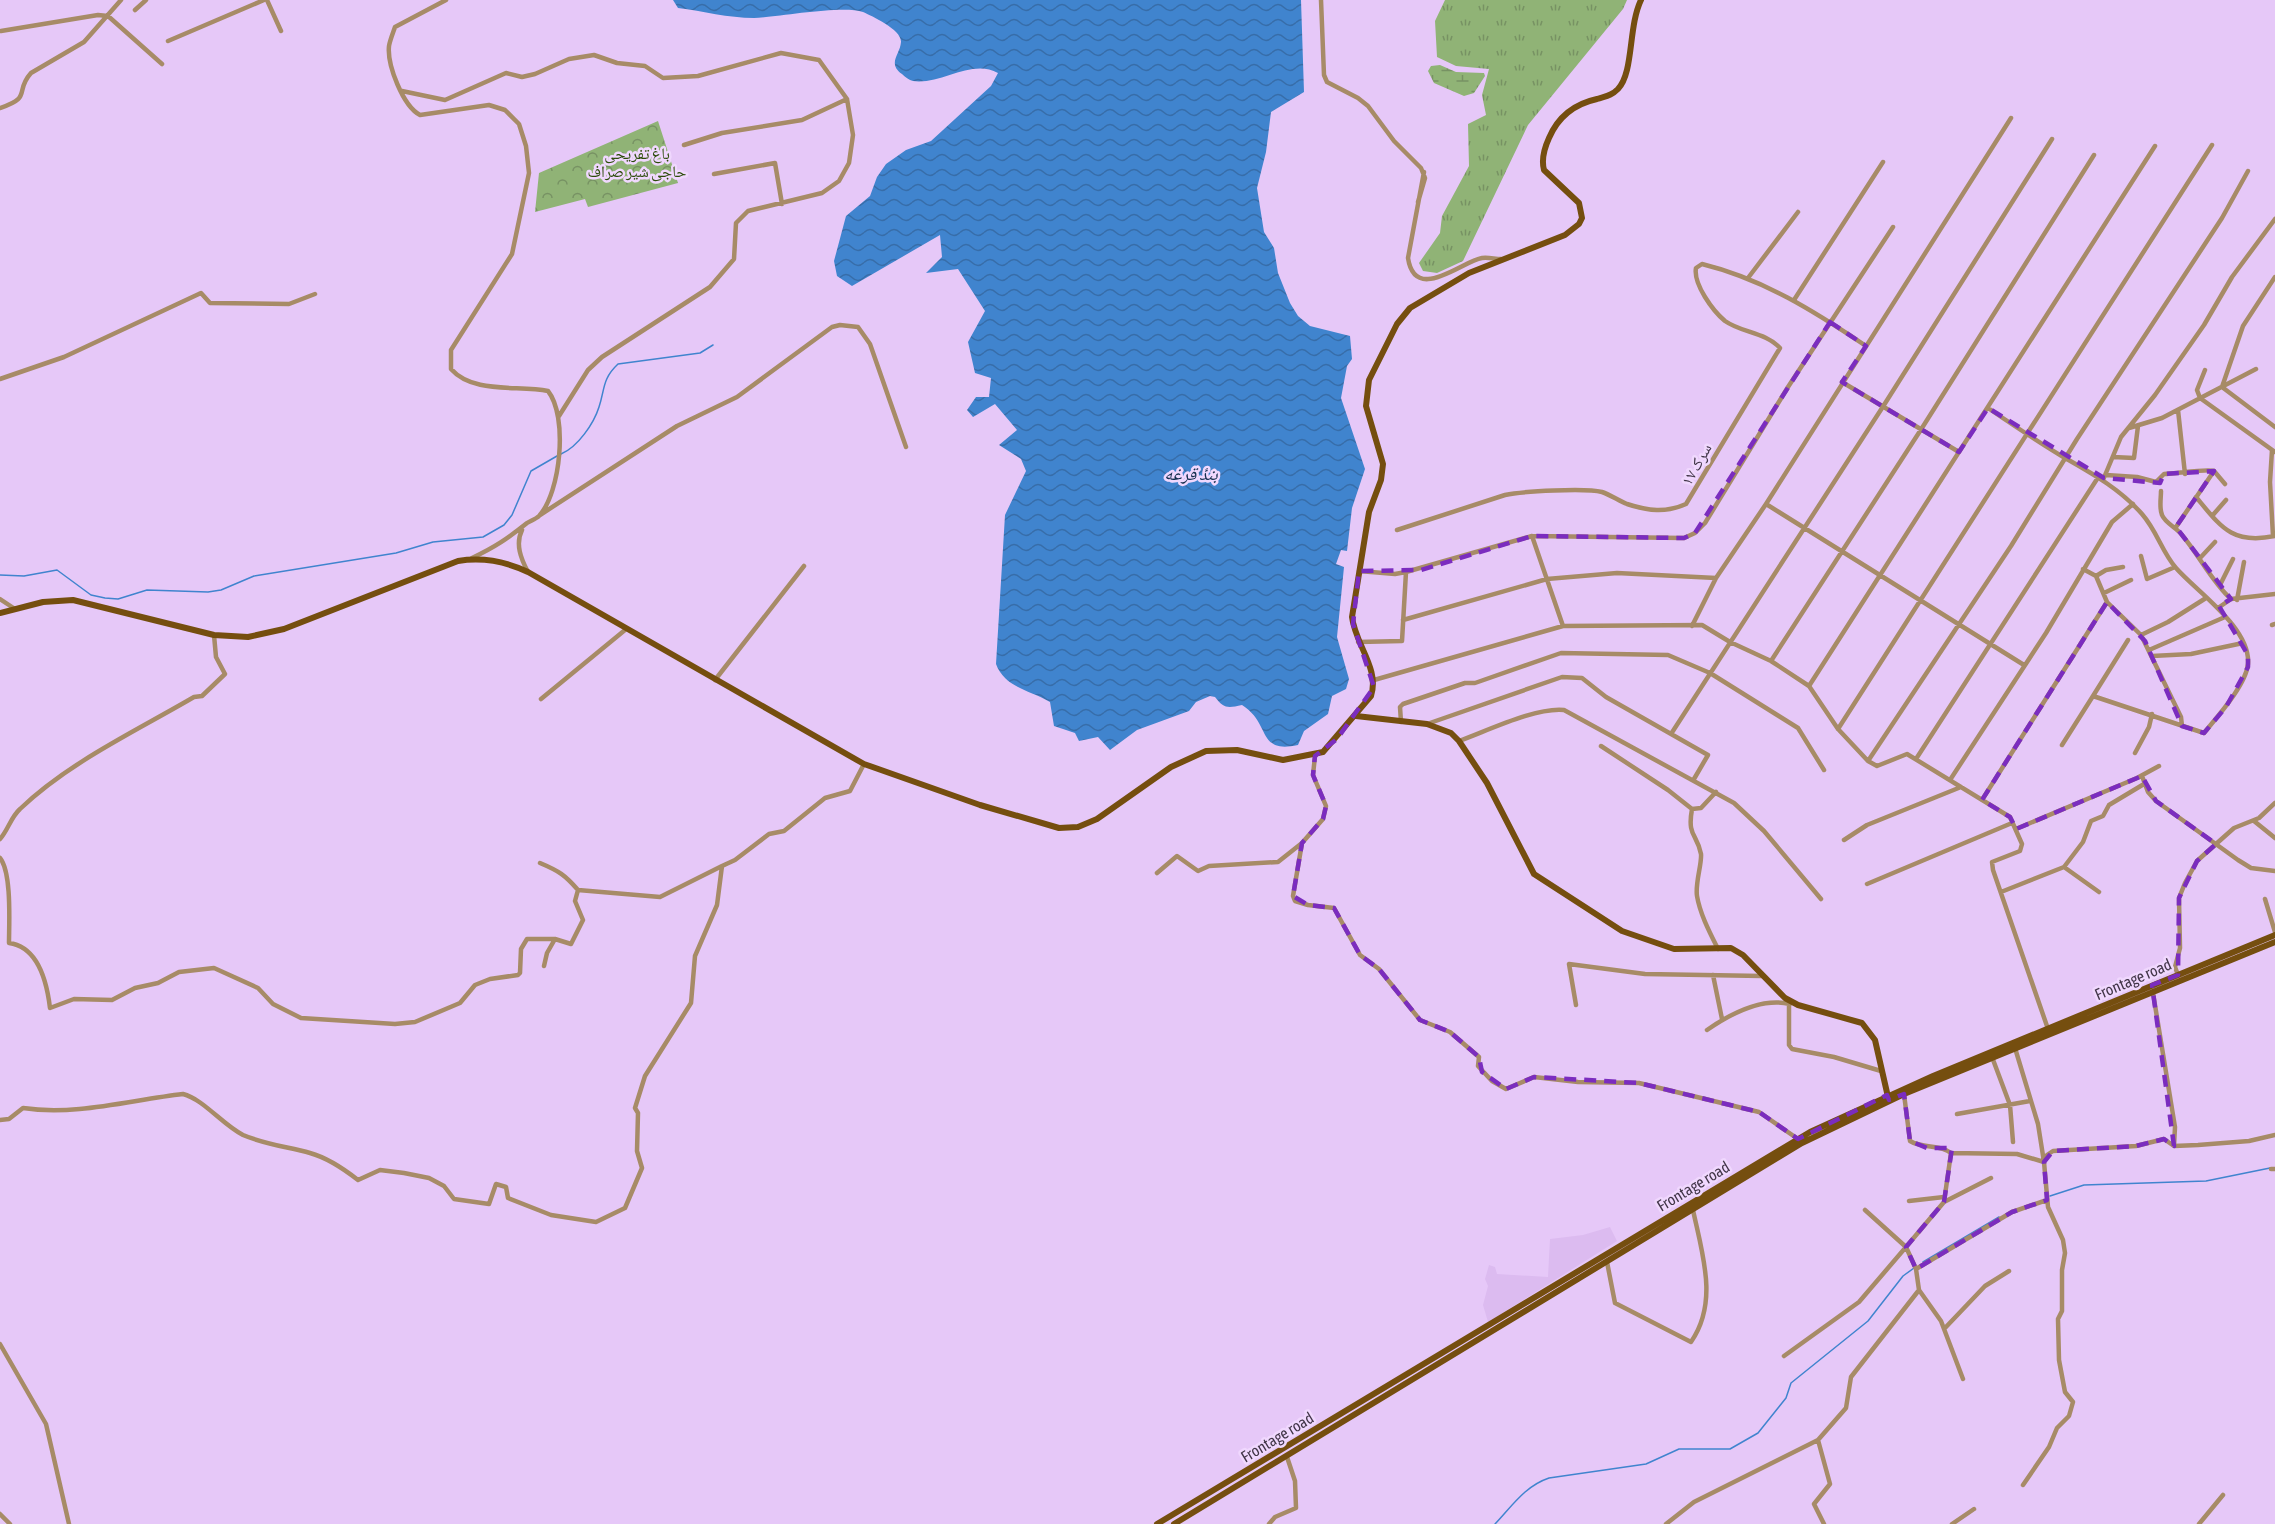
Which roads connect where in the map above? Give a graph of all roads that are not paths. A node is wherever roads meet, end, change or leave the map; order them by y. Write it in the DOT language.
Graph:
graph roads {
  1 [pos="121,0"];
  2 [pos="146,0"];
  3 [pos="265,0"];
  4 [pos="446,0"];
  5 [pos="1321,0"];
  6 [pos="1641,0"];
  7 [pos="135,10"];
  8 [pos="108,16"];
  9 [pos="1,31"];
  10 [pos="281,31"];
  11 [pos="168,41"];
  12 [pos="162,64"];
  13 [pos="402,92"];
  14 [pos="847,99"];
  15 [pos="0,108"];
  16 [pos="2011,118"];
  17 [pos="2052,139"];
  18 [pos="2212,145"];
  19 [pos="684,146"];
  20 [pos="2155,146"];
  21 [pos="2094,155"];
  22 [pos="1882,162"];
  23 [pos="2248,171"];
  24 [pos="714,174"];
  25 [pos="782,204"];
  26 [pos="1798,212"];
  27 [pos="2275,219"];
  28 [pos="1893,227"];
  29 [pos="1504,259"];
  30 [pos="2275,277"];
  31 [pos="1748,278"];
  32 [pos="315,294"];
  33 [pos="1794,300"];
  34 [pos="1830,322"];
  35 [pos="1866,346"];
  36 [pos="2256,369"];
  37 [pos="2205,370"];
  38 [pos="0,379"];
  39 [pos="1842,382"];
  40 [pos="2222,387"];
  41 [pos="2200,398"];
  42 [pos="1884,405"];
  43 [pos="1988,408"];
  44 [pos="2178,410"];
  45 [pos="559,416"];
  46 [pos="2138,426"];
  47 [pos="2275,427"];
  48 [pos="1922,428"];
  49 [pos="2129,428"];
  50 [pos="2026,434"];
  51 [pos="906,447"];
  52 [pos="2274,451"];
  53 [pos="1959,452"];
  54 [pos="2113,457"];
  55 [pos="2065,458"];
  56 [pos="2214,471"];
  57 [pos="2186,474"];
  58 [pos="2103,477"];
  59 [pos="2225,484"];
  60 [pos="2161,491"];
  61 [pos="2196,497"];
  62 [pos="2226,500"];
  63 [pos="1766,504"];
  64 [pos="2133,504"];
  65 [pos="539,515"];
  66 [pos="2212,516"];
  67 [pos="528,523"];
  68 [pos="2176,527"];
  69 [pos="1804,529"];
  70 [pos="1397,530"];
  71 [pos="1532,536"];
  72 [pos="2274,536"];
  73 [pos="2215,542"];
  74 [pos="1843,551"];
  75 [pos="2141,556"];
  76 [pos="2201,557"];
  77 [pos="2233,558"];
  78 [pos="469,559"];
  79 [pos="2244,562"];
  80 [pos="804,566"];
  81 [pos="2123,567"];
  82 [pos="2175,567"];
  83 [pos="2083,568"];
  84 [pos="1359,571"];
  85 [pos="528,572"];
  86 [pos="1406,572"];
  87 [pos="1883,575"];
  88 [pos="2096,576"];
  89 [pos="1716,578"];
  90 [pos="1547,579"];
  91 [pos="2131,580"];
  92 [pos="2220,585"];
  93 [pos="2104,592"];
  94 [pos="2275,594"];
  95 [pos="2206,598"];
  96 [pos="0,599"];
  97 [pos="2234,599"];
  98 [pos="1921,600"];
  99 [pos="2107,602"];
  100 [pos="2218,608"];
  101 [pos="15,609"];
  102 [pos="0,614"];
  103 [pos="2225,616"];
  104 [pos="1403,620"];
  105 [pos="1960,624"];
  106 [pos="1563,626"];
  107 [pos="1692,626"];
  108 [pos="625,630"];
  109 [pos="214,635"];
  110 [pos="2140,635"];
  111 [pos="2128,640"];
  112 [pos="1358,642"];
  113 [pos="1730,642"];
  114 [pos="2243,643"];
  115 [pos="1992,646"];
  116 [pos="2149,650"];
  117 [pos="2152,656"];
  118 [pos="1770,661"];
  119 [pos="2024,665"];
  120 [pos="1710,673"];
  121 [pos="716,680"];
  122 [pos="1374,680"];
  123 [pos="1809,686"];
  124 [pos="2093,696"];
  125 [pos="541,699"];
  126 [pos="2152,714"];
  127 [pos="1356,716"];
  128 [pos="1401,722"];
  129 [pos="1427,724"];
  130 [pos="2182,726"];
  131 [pos="1838,729"];
  132 [pos="1671,734"];
  133 [pos="1459,741"];
  134 [pos="2062,745"];
  135 [pos="1601,746"];
  136 [pos="2135,753"];
  137 [pos="1315,756"];
  138 [pos="1916,759"];
  139 [pos="1868,761"];
  140 [pos="864,764"];
  141 [pos="2159,766"];
  142 [pos="1824,770"];
  143 [pos="2142,776"];
  144 [pos="1694,779"];
  145 [pos="1950,780"];
  146 [pos="2144,784"];
  147 [pos="1961,787"];
  148 [pos="1716,792"];
  149 [pos="1982,800"];
  150 [pos="2275,803"];
  151 [pos="1692,809"];
  152 [pos="2254,821"];
  153 [pos="2012,823"];
  154 [pos="2016,829"];
  155 [pos="2275,838"];
  156 [pos="0,839"];
  157 [pos="1844,840"];
  158 [pos="1302,843"];
  159 [pos="2216,844"];
  160 [pos="0,858"];
  161 [pos="540,863"];
  162 [pos="722,866"];
  163 [pos="2064,867"];
  164 [pos="2275,871"];
  165 [pos="1156,873"];
  166 [pos="1868,884"];
  167 [pos="578,890"];
  168 [pos="2001,892"];
  169 [pos="2098,892"];
  170 [pos="1821,899"];
  171 [pos="2265,899"];
  172 [pos="2275,933"];
  173 [pos="555,939"];
  174 [pos="2275,942"];
  175 [pos="1718,950"];
  176 [pos="544,966"];
  177 [pos="1713,975"];
  178 [pos="2178,975"];
  179 [pos="1762,976"];
  180 [pos="2153,993"];
  181 [pos="1788,1004"];
  182 [pos="1576,1005"];
  183 [pos="1798,1005"];
  184 [pos="1722,1019"];
  185 [pos="1707,1030"];
  186 [pos="2049,1032"];
  187 [pos="2015,1048"];
  188 [pos="1992,1058"];
  189 [pos="1881,1071"];
  190 [pos="1904,1094"];
  191 [pos="1888,1098"];
  192 [pos="2030,1101"];
  193 [pos="2010,1105"];
  194 [pos="1957,1114"];
  195 [pos="0,1120"];
  196 [pos="2275,1135"];
  197 [pos="1800,1141"];
  198 [pos="2013,1142"];
  199 [pos="2174,1146"];
  200 [pos="1951,1154"];
  201 [pos="2044,1162"];
  202 [pos="1991,1178"];
  203 [pos="1944,1199"];
  204 [pos="2047,1200"];
  205 [pos="1909,1201"];
  206 [pos="1693,1210"];
  207 [pos="1865,1210"];
  208 [pos="1906,1247"];
  209 [pos="1607,1262"];
  210 [pos="1916,1269"];
  211 [pos="2009,1271"];
  212 [pos="1919,1290"];
  213 [pos="1945,1328"];
  214 [pos="0,1344"];
  215 [pos="1784,1356"];
  216 [pos="1963,1379"];
  217 [pos="1818,1440"];
  218 [pos="1287,1456"];
  219 [pos="2023,1485"];
  220 [pos="2223,1495"];
  221 [pos="1974,1509"];
  222 [pos="0,1514"];
  223 [pos="10,1524"];
  224 [pos="69,1524"];
  225 [pos="1157,1524"];
  226 [pos="1174,1524"];
  227 [pos="1269,1524"];
  228 [pos="1666,1524"];
  229 [pos="1824,1524"];
  230 [pos="1952,1524"];
  231 [pos="2199,1524"];
  1 -- 8 [label="street"];
  2 -- 7 [label="street"];
  3 -- 10 [label="street"];
  3 -- 11 [label="street"];
  4 -- 13 [label="street"];
  5 -- 29 [label="street"];
  6 -- 29 [label="main road"];
  8 -- 9 [label="street"];
  8 -- 12 [label="street"];
  8 -- 15 [label="street"];
  13 -- 14 [label="street"];
  13 -- 45 [label="street"];
  14 -- 19 [label="street"];
  14 -- 25 [label="street"];
  16 -- 35 [label="street"];
  17 -- 42 [label="street"];
  18 -- 50 [label="street"];
  20 -- 43 [label="street"];
  21 -- 48 [label="street"];
  22 -- 33 [label="street"];
  23 -- 55 [label="street"];
  24 -- 25 [label="street"];
  25 -- 45 [label="street"];
  26 -- 31 [label="street"];
  27 -- 49 [label="street"];
  28 -- 34 [label="street"];
  29 -- 84 [label="main road"];
  30 -- 40 [label="street"];
  31 -- 33 [label="street"];
  31 -- 70 [label="street, سرک ۱۷"];
  32 -- 38 [label="street"];
  33 -- 34 [label="street"];
  34 -- 35 [label="street"];
  34 -- 71 [label="street"];
  35 -- 39 [label="street"];
  36 -- 40 [label="street"];
  37 -- 41 [label="street"];
  39 -- 42 [label="street"];
  39 -- 63 [label="street"];
  40 -- 41 [label="street"];
  40 -- 47 [label="street"];
  41 -- 44 [label="street"];
  41 -- 52 [label="street"];
  42 -- 48 [label="street"];
  42 -- 69 [label="street"];
  43 -- 50 [label="street"];
  43 -- 53 [label="street"];
  44 -- 46 [label="street"];
  44 -- 57 [label="street"];
  45 -- 65 [label="street"];
  46 -- 49 [label="street"];
  46 -- 54 [label="street"];
  48 -- 53 [label="street"];
  48 -- 74 [label="street"];
  49 -- 54 [label="street"];
  50 -- 55 [label="street"];
  50 -- 98 [label="street"];
  51 -- 65 [label="street"];
  52 -- 72 [label="street"];
  53 -- 87 [label="street"];
  54 -- 58 [label="street"];
  55 -- 58 [label="street"];
  55 -- 105 [label="street"];
  56 -- 57 [label="street"];
  56 -- 59 [label="street"];
  56 -- 61 [label="street"];
  57 -- 58 [label="street"];
  58 -- 64 [label="street"];
  58 -- 115 [label="street"];
  60 -- 68 [label="street"];
  61 -- 66 [label="street"];
  61 -- 68 [label="street"];
  62 -- 66 [label="street"];
  63 -- 69 [label="street"];
  63 -- 89 [label="street"];
  64 -- 82 [label="street"];
  64 -- 83 [label="street"];
  65 -- 67 [label="street"];
  66 -- 72 [label="street"];
  67 -- 78 [label="street"];
  67 -- 85 [label="street"];
  68 -- 76 [label="street"];
  69 -- 74 [label="street"];
  69 -- 113 [label="street"];
  71 -- 86 [label="street"];
  71 -- 90 [label="street"];
  73 -- 76 [label="street"];
  74 -- 87 [label="street"];
  74 -- 118 [label="street"];
  75 -- 82 [label="street"];
  76 -- 92 [label="street"];
  77 -- 92 [label="street"];
  78 -- 85 [label="main road"];
  78 -- 109 [label="main road"];
  79 -- 97 [label="street"];
  80 -- 121 [label="street"];
  81 -- 88 [label="street"];
  82 -- 95 [label="street"];
  83 -- 88 [label="street"];
  83 -- 119 [label="street"];
  84 -- 86 [label="street"];
  84 -- 112 [label="main road"];
  85 -- 108 [label="main road"];
  86 -- 104 [label="street"];
  87 -- 98 [label="street"];
  87 -- 123 [label="street"];
  88 -- 93 [label="street"];
  89 -- 90 [label="street"];
  89 -- 107 [label="street"];
  90 -- 104 [label="street"];
  90 -- 106 [label="street"];
  91 -- 93 [label="street"];
  92 -- 97 [label="street"];
  93 -- 99 [label="street"];
  94 -- 97 [label="street"];
  95 -- 100 [label="street"];
  95 -- 110 [label="street"];
  96 -- 101 [label="street"];
  97 -- 100 [label="street"];
  98 -- 105 [label="street"];
  98 -- 131 [label="street"];
  99 -- 110 [label="street"];
  99 -- 149 [label="street"];
  100 -- 103 [label="street"];
  101 -- 102 [label="main road"];
  101 -- 109 [label="main road"];
  103 -- 114 [label="street"];
  103 -- 116 [label="street"];
  104 -- 112 [label="street"];
  105 -- 115 [label="street"];
  105 -- 139 [label="street"];
  106 -- 107 [label="street"];
  106 -- 122 [label="street"];
  107 -- 113 [label="street"];
  108 -- 121 [label="main road"];
  108 -- 125 [label="street"];
  109 -- 156 [label="street"];
  110 -- 116 [label="street"];
  111 -- 124 [label="street"];
  112 -- 122 [label="main road"];
  113 -- 118 [label="street"];
  113 -- 120 [label="street"];
  114 -- 117 [label="street"];
  114 -- 130 [label="street"];
  115 -- 119 [label="street"];
  115 -- 138 [label="street"];
  116 -- 117 [label="street"];
  117 -- 130 [label="street"];
  118 -- 123 [label="street"];
  119 -- 145 [label="street"];
  120 -- 128 [label="street"];
  120 -- 132 [label="street"];
  120 -- 142 [label="street"];
  121 -- 140 [label="main road"];
  122 -- 127 [label="main road"];
  123 -- 131 [label="street"];
  124 -- 126 [label="street"];
  124 -- 134 [label="street"];
  126 -- 130 [label="street"];
  126 -- 136 [label="street"];
  127 -- 128 [label="main road"];
  127 -- 137 [label="main road"];
  128 -- 129 [label="main road"];
  129 -- 132 [label="street"];
  129 -- 133 [label="main road"];
  131 -- 139 [label="street"];
  132 -- 144 [label="street"];
  133 -- 144 [label="street"];
  133 -- 175 [label="main road"];
  135 -- 151 [label="street"];
  137 -- 140 [label="main road"];
  137 -- 158 [label="street"];
  138 -- 139 [label="street"];
  138 -- 145 [label="street"];
  140 -- 162 [label="street"];
  141 -- 143 [label="street"];
  143 -- 146 [label="street"];
  143 -- 154 [label="street"];
  144 -- 148 [label="street"];
  145 -- 147 [label="street"];
  146 -- 159 [label="street"];
  146 -- 163 [label="street"];
  147 -- 149 [label="street"];
  147 -- 157 [label="street"];
  148 -- 151 [label="street"];
  148 -- 170 [label="street"];
  149 -- 153 [label="street"];
  150 -- 152 [label="street"];
  151 -- 175 [label="street"];
  152 -- 155 [label="street"];
  152 -- 159 [label="street"];
  153 -- 154 [label="street"];
  153 -- 166 [label="street"];
  154 -- 168 [label="street"];
  158 -- 165 [label="street"];
  158 -- 197 [label="street"];
  159 -- 164 [label="street"];
  159 -- 178 [label="street"];
  160 -- 173 [label="street"];
  161 -- 167 [label="street"];
  162 -- 167 [label="street"];
  162 -- 195 [label="street"];
  163 -- 168 [label="street"];
  163 -- 169 [label="street"];
  167 -- 173 [label="street"];
  168 -- 186 [label="street"];
  171 -- 172 [label="street"];
  172 -- 178 [label="main road, Frontage road"];
  173 -- 176 [label="street"];
  174 -- 180 [label="main road"];
  175 -- 179 [label="main road"];
  177 -- 179 [label="street"];
  177 -- 182 [label="street"];
  177 -- 184 [label="street"];
  178 -- 186 [label="main road, Frontage road"];
  179 -- 183 [label="main road"];
  180 -- 186 [label="main road"];
  180 -- 199 [label="street"];
  181 -- 183 [label="street"];
  181 -- 184 [label="street"];
  181 -- 189 [label="street"];
  183 -- 189 [label="main road"];
  184 -- 185 [label="street"];
  186 -- 187 [label="main road"];
  186 -- 191 [label="main road, Frontage road"];
  187 -- 188 [label="main road"];
  187 -- 192 [label="street"];
  188 -- 190 [label="main road"];
  188 -- 193 [label="street"];
  189 -- 191 [label="main road"];
  190 -- 191 [label="main road"];
  190 -- 200 [label="street"];
  191 -- 197 [label="main road, Frontage road"];
  192 -- 193 [label="street"];
  192 -- 201 [label="street"];
  193 -- 194 [label="street"];
  193 -- 198 [label="street"];
  196 -- 199 [label="street"];
  197 -- 206 [label="main road"];
  197 -- 225 [label="main road, Frontage road"];
  199 -- 201 [label="street"];
  200 -- 201 [label="street"];
  200 -- 203 [label="street"];
  201 -- 204 [label="street"];
  202 -- 203 [label="street"];
  203 -- 205 [label="street"];
  203 -- 208 [label="street"];
  204 -- 210 [label="street"];
  204 -- 219 [label="street"];
  206 -- 209 [label="main road"];
  206 -- 209 [label="street"];
  207 -- 208 [label="street"];
  208 -- 210 [label="street"];
  208 -- 215 [label="street"];
  209 -- 218 [label="main road"];
  210 -- 212 [label="street"];
  211 -- 213 [label="street"];
  212 -- 213 [label="street"];
  212 -- 217 [label="street"];
  213 -- 216 [label="street"];
  214 -- 224 [label="street"];
  217 -- 228 [label="street"];
  217 -- 229 [label="street"];
  218 -- 226 [label="main road"];
  218 -- 227 [label="street"];
  220 -- 231 [label="street"];
  221 -- 230 [label="street"];
  222 -- 223 [label="street"];
}
